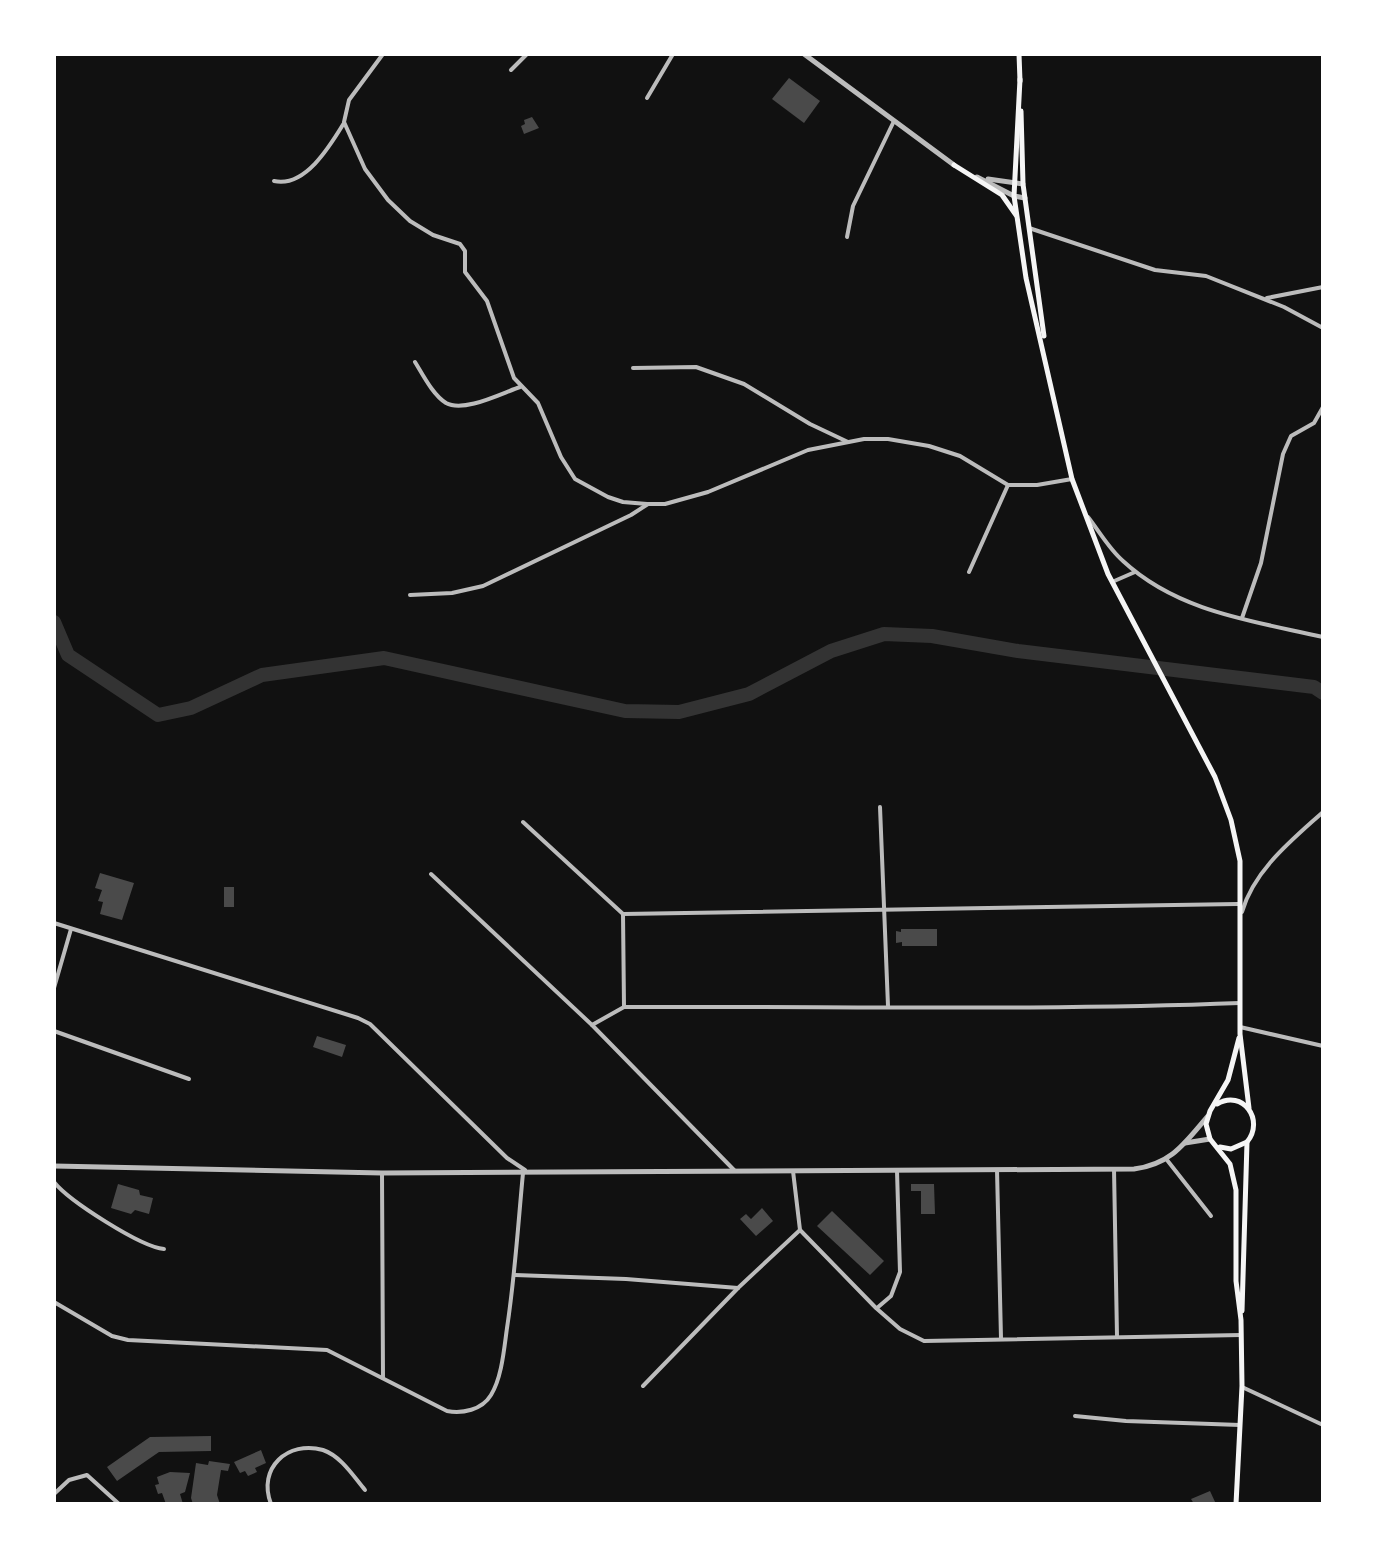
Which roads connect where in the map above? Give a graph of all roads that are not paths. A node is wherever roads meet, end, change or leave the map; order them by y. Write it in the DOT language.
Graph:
graph roads {
  1 [pos="383,54"];
  2 [pos="527,54"];
  3 [pos="673,54"];
  4 [pos="804,54"];
  5 [pos="1019,54"];
  6 [pos="511,70"];
  7 [pos="1020,79"];
  8 [pos="647,98"];
  9 [pos="894,121"];
  10 [pos="344,122"];
  11 [pos="954,165"];
  12 [pos="274,181"];
  13 [pos="1013,184"];
  14 [pos="1023,184"];
  15 [pos="1014,196"];
  16 [pos="1025,198"];
  17 [pos="1020,223"];
  18 [pos="1029,228"];
  19 [pos="847,237"];
  20 [pos="1323,287"];
  21 [pos="1264,299"];
  22 [pos="1323,328"];
  23 [pos="415,362"];
  24 [pos="1047,362"];
  25 [pos="633,368"];
  26 [pos="521,387"];
  27 [pos="1323,407"];
  28 [pos="848,442"];
  29 [pos="1072,479"];
  30 [pos="1008,485"];
  31 [pos="648,504"];
  32 [pos="1082,509"];
  33 [pos="969,572"];
  34 [pos="1136,572"];
  35 [pos="1112,582"];
  36 [pos="410,595"];
  37 [pos="1242,618"];
  38 [pos="1323,637"];
  39 [pos="880,807"];
  40 [pos="1323,812"];
  41 [pos="523,822"];
  42 [pos="431,874"];
  43 [pos="1238,904"];
  44 [pos="883,910"];
  45 [pos="623,914"];
  46 [pos="1239,922"];
  47 [pos="54,923"];
  48 [pos="71,929"];
  49 [pos="54,988"];
  50 [pos="1240,1003"];
  51 [pos="888,1006"];
  52 [pos="624,1007"];
  53 [pos="592,1025"];
  54 [pos="54,1031"];
  55 [pos="1240,1031"];
  56 [pos="1323,1046"];
  57 [pos="189,1079"];
  58 [pos="1213,1106"];
  59 [pos="1249,1108"];
  60 [pos="1207,1117"];
  61 [pos="1210,1139"];
  62 [pos="1247,1142"];
  63 [pos="1184,1143"];
  64 [pos="1216,1144"];
  65 [pos="1167,1160"];
  66 [pos="54,1166"];
  67 [pos="1114,1169"];
  68 [pos="734,1170"];
  69 [pos="997,1170"];
  70 [pos="793,1171"];
  71 [pos="897,1171"];
  72 [pos="526,1172"];
  73 [pos="382,1173"];
  74 [pos="54,1182"];
  75 [pos="1211,1216"];
  76 [pos="800,1230"];
  77 [pos="164,1249"];
  78 [pos="515,1275"];
  79 [pos="738,1288"];
  80 [pos="54,1302"];
  81 [pos="876,1308"];
  82 [pos="1241,1320"];
  83 [pos="1241,1335"];
  84 [pos="1117,1336"];
  85 [pos="1001,1338"];
  86 [pos="383,1378"];
  87 [pos="643,1386"];
  88 [pos="1242,1386"];
  89 [pos="1075,1416"];
  90 [pos="1240,1425"];
  91 [pos="1323,1425"];
  92 [pos="365,1490"];
  93 [pos="54,1494"];
  94 [pos="119,1504"];
  95 [pos="271,1504"];
  96 [pos="1236,1504"];
  1 -- 10 [label="street"];
  2 -- 6 [label="street"];
  3 -- 8 [label="street"];
  4 -- 9 [label="street"];
  5 -- 7 [label="main road"];
  7 -- 13 [label="main road"];
  7 -- 14 [label="main road"];
  9 -- 11 [label="street"];
  9 -- 19 [label="street"];
  10 -- 12 [label="street"];
  10 -- 26 [label="street"];
  11 -- 13 [label="street"];
  11 -- 15 [label="street"];
  11 -- 17 [label="main road"];
  13 -- 14 [label="street"];
  13 -- 15 [label="main road"];
  14 -- 16 [label="main road"];
  15 -- 16 [label="street"];
  15 -- 17 [label="main road"];
  16 -- 18 [label="main road"];
  17 -- 24 [label="main road"];
  18 -- 21 [label="street"];
  18 -- 24 [label="main road"];
  20 -- 21 [label="street"];
  21 -- 22 [label="street"];
  23 -- 26 [label="street"];
  24 -- 29 [label="main road"];
  25 -- 28 [label="street"];
  26 -- 31 [label="street"];
  27 -- 37 [label="street"];
  28 -- 30 [label="street"];
  28 -- 31 [label="street"];
  29 -- 30 [label="street"];
  29 -- 32 [label="main road"];
  30 -- 33 [label="street"];
  31 -- 36 [label="street"];
  32 -- 34 [label="street"];
  32 -- 35 [label="main road"];
  34 -- 35 [label="street"];
  34 -- 37 [label="street"];
  35 -- 43 [label="main road"];
  37 -- 38 [label="street"];
  39 -- 44 [label="street"];
  40 -- 46 [label="street"];
  41 -- 45 [label="street"];
  42 -- 53 [label="street"];
  43 -- 44 [label="street"];
  43 -- 46 [label="main road"];
  44 -- 45 [label="street"];
  44 -- 51 [label="street"];
  45 -- 52 [label="street"];
  46 -- 50 [label="main road"];
  47 -- 48 [label="street"];
  48 -- 49 [label="street"];
  48 -- 72 [label="street"];
  50 -- 51 [label="street"];
  50 -- 55 [label="main road"];
  51 -- 52 [label="street"];
  52 -- 53 [label="street"];
  53 -- 68 [label="street"];
  54 -- 57 [label="street"];
  55 -- 56 [label="street"];
  55 -- 58 [label="main road"];
  55 -- 59 [label="main road"];
  58 -- 59 [label="main road"];
  58 -- 60 [label="main road"];
  59 -- 62 [label="main road"];
  60 -- 61 [label="main road"];
  60 -- 63 [label="street"];
  61 -- 63 [label="street"];
  61 -- 64 [label="main road"];
  62 -- 64 [label="main road"];
  62 -- 82 [label="main road"];
  63 -- 65 [label="street"];
  64 -- 82 [label="main road"];
  65 -- 67 [label="street"];
  65 -- 75 [label="street"];
  66 -- 73 [label="street"];
  67 -- 69 [label="street"];
  67 -- 84 [label="street"];
  68 -- 70 [label="street"];
  68 -- 72 [label="street"];
  69 -- 71 [label="street"];
  69 -- 85 [label="street"];
  70 -- 71 [label="street"];
  70 -- 76 [label="street"];
  71 -- 81 [label="street"];
  72 -- 73 [label="street"];
  72 -- 78 [label="street"];
  73 -- 86 [label="street"];
  74 -- 77 [label="street"];
  76 -- 79 [label="street"];
  76 -- 81 [label="street"];
  78 -- 79 [label="street"];
  78 -- 86 [label="street"];
  79 -- 87 [label="street"];
  80 -- 86 [label="street"];
  81 -- 85 [label="street"];
  82 -- 83 [label="main road"];
  83 -- 84 [label="street"];
  83 -- 88 [label="main road"];
  84 -- 85 [label="street"];
  88 -- 90 [label="main road"];
  88 -- 91 [label="street"];
  89 -- 90 [label="street"];
  90 -- 96 [label="main road"];
  92 -- 95 [label="street"];
  93 -- 94 [label="street"];
}
